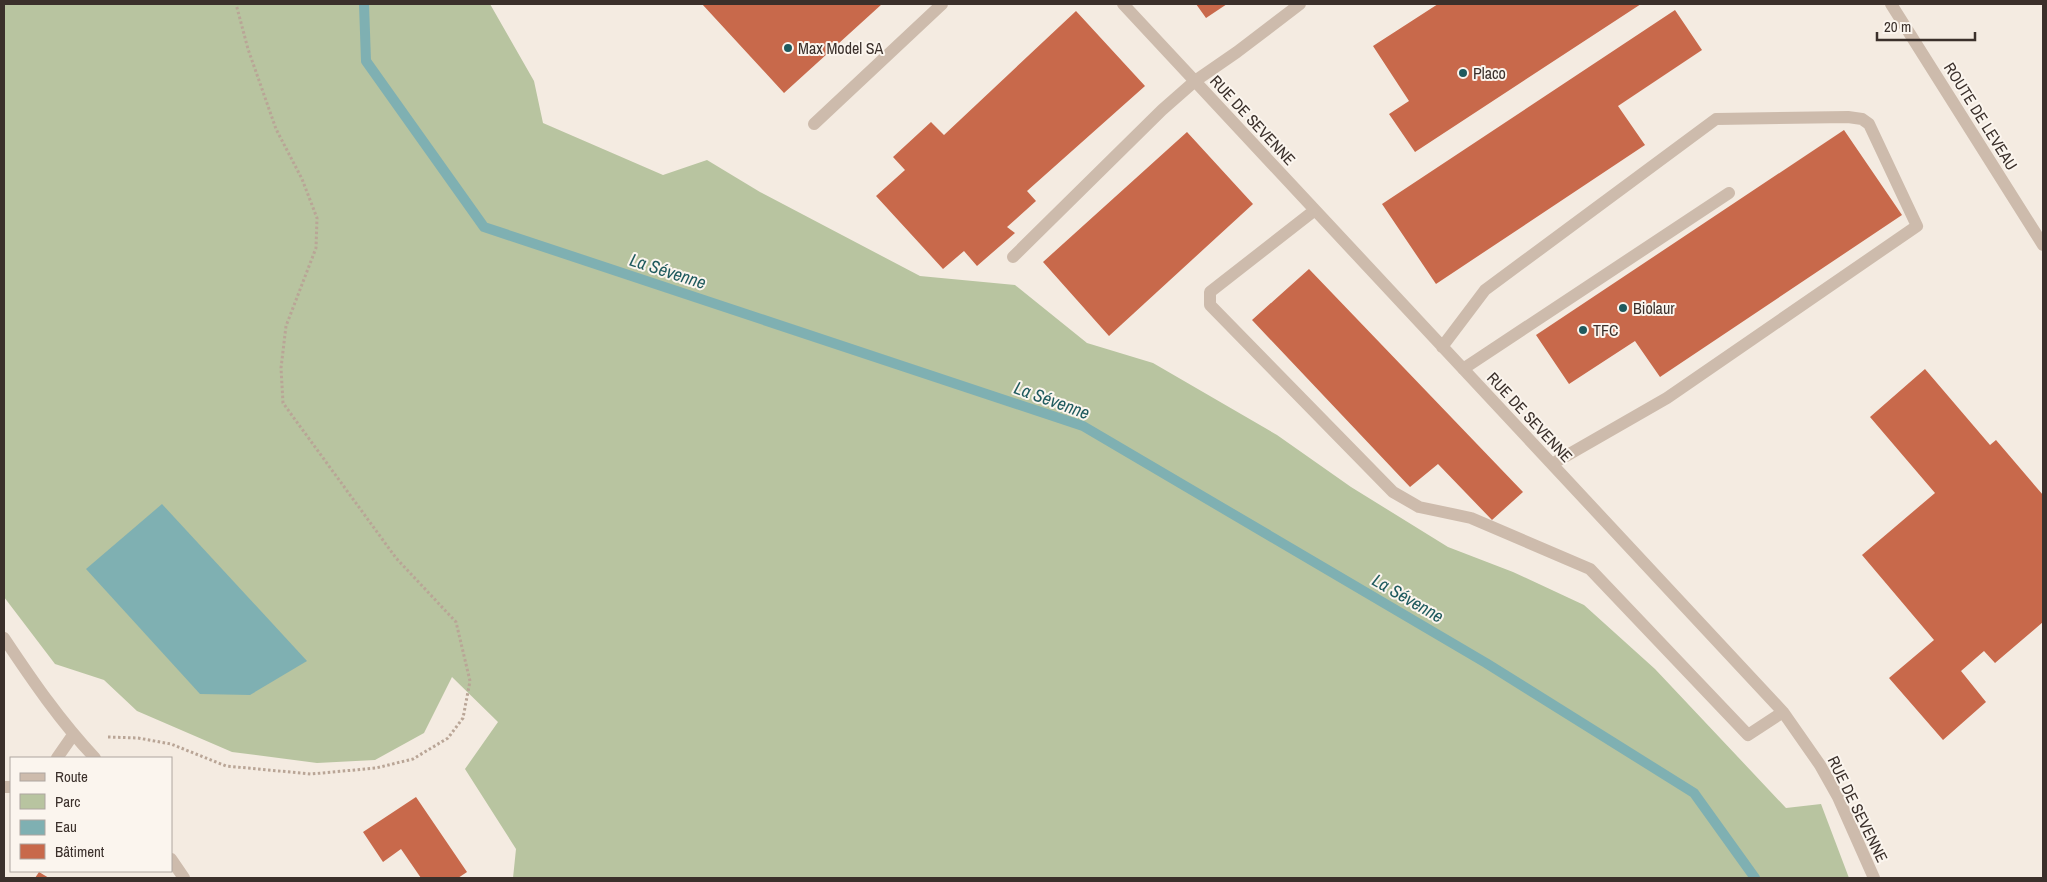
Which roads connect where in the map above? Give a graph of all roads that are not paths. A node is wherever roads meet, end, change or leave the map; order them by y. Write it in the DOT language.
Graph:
graph roads {
  1 [pos="942,4"];
  2 [pos="1123,4"];
  3 [pos="1300,4"];
  4 [pos="1891,4"];
  5 [pos="1195,81"];
  6 [pos="814,124"];
  7 [pos="1729,193"];
  8 [pos="1315,210"];
  9 [pos="2043,246"];
  10 [pos="1013,257"];
  11 [pos="1442,346"];
  12 [pos="1463,369"];
  13 [pos="1552,464"];
  14 [pos="4,638"];
  15 [pos="1782,712"];
  16 [pos="73,736"];
  17 [pos="57,757"];
  18 [pos="93,757"];
  19 [pos="172,860"];
  20 [pos="184,878"];
  21 [pos="1874,878"];
  1 -- 6 [label="street"];
  2 -- 5 [label="street, RUE DE SEVENNE"];
  3 -- 5 [label="street"];
  4 -- 9 [label="street, ROUTE DE LEVEAU"];
  5 -- 8 [label="street, RUE DE SEVENNE"];
  5 -- 10 [label="street"];
  7 -- 12 [label="street"];
  8 -- 11 [label="street, RUE DE SEVENNE"];
  8 -- 15 [label="street"];
  11 -- 12 [label="street, RUE DE SEVENNE"];
  11 -- 13 [label="street"];
  12 -- 13 [label="street, RUE DE SEVENNE"];
  13 -- 15 [label="street, RUE DE SEVENNE"];
  14 -- 16 [label="street"];
  15 -- 21 [label="street, RUE DE SEVENNE"];
  16 -- 17 [label="street"];
  16 -- 18 [label="street"];
  19 -- 20 [label="street"];
}
